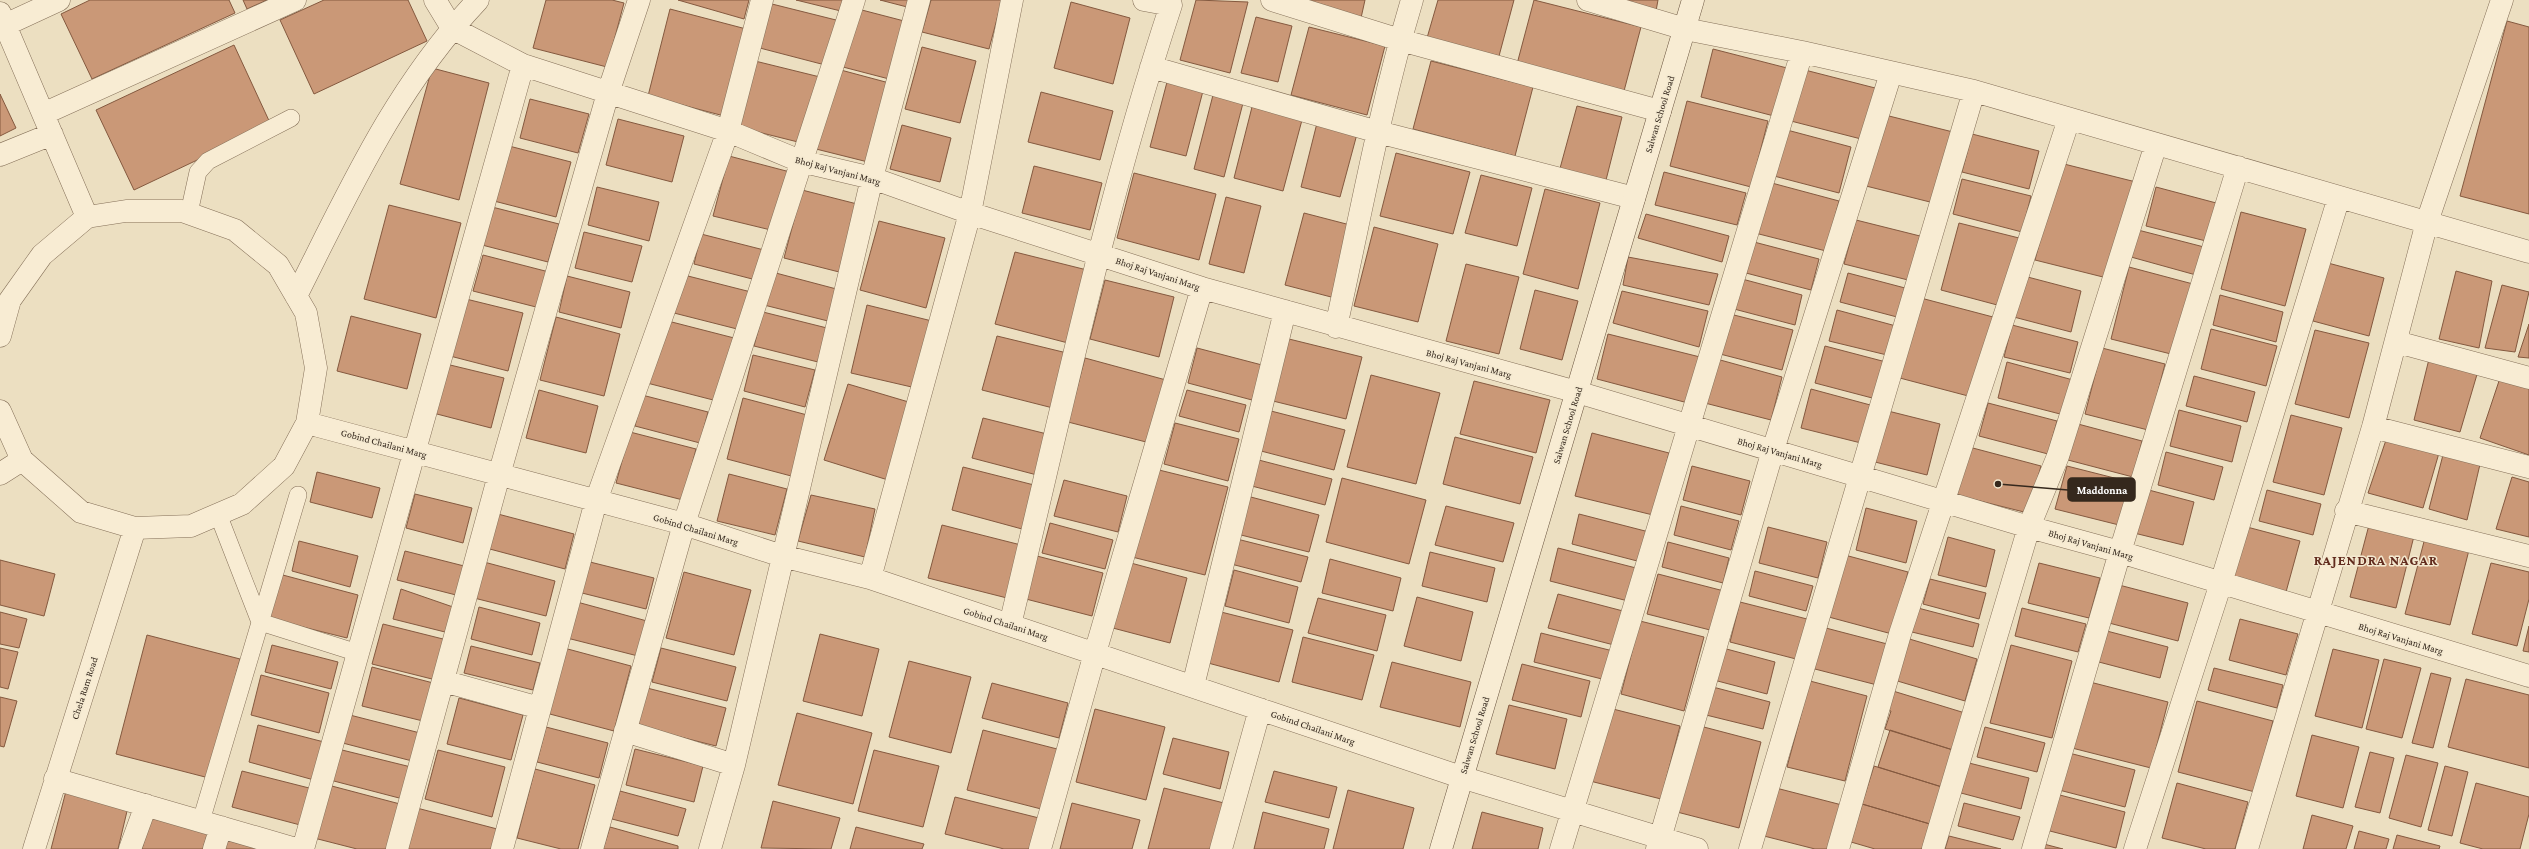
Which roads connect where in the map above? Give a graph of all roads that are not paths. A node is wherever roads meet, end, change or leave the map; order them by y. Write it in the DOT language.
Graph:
graph roads {
  1 [pos="60,0"];
  2 [pos="295,0"];
  3 [pos="435,0"];
  4 [pos="478,0"];
  5 [pos="639,0"];
  6 [pos="762,0"];
  7 [pos="854,0"];
  8 [pos="919,0"];
  9 [pos="1012,0"];
  10 [pos="1144,0"];
  11 [pos="1272,0"];
  12 [pos="1412,0"];
  13 [pos="1588,0"];
  14 [pos="1693,0"];
  15 [pos="2502,0"];
  16 [pos="1173,3"];
  17 [pos="2,19"];
  18 [pos="452,28"];
  19 [pos="1685,28"];
  20 [pos="1400,40"];
  21 [pos="1802,52"];
  22 [pos="523,65"];
  23 [pos="1151,67"];
  24 [pos="1891,73"];
  25 [pos="1974,91"];
  26 [pos="608,92"];
  27 [pos="1660,111"];
  28 [pos="43,114"];
  29 [pos="291,118"];
  30 [pos="2069,119"];
  31 [pos="728,131"];
  32 [pos="1378,132"];
  33 [pos="52,134"];
  34 [pos="2156,144"];
  35 [pos="0,155"];
  36 [pos="800,161"];
  37 [pos="2238,168"];
  38 [pos="872,178"];
  39 [pos="2339,196"];
  40 [pos="1634,198"];
  41 [pos="189,213"];
  42 [pos="970,214"];
  43 [pos="87,217"];
  44 [pos="2427,222"];
  45 [pos="2529,252"];
  46 [pos="1100,255"];
  47 [pos="1202,288"];
  48 [pos="296,296"];
  49 [pos="1284,311"];
  50 [pos="1336,327"];
  51 [pos="0,336"];
  52 [pos="2397,342"];
  53 [pos="2529,378"];
  54 [pos="1577,392"];
  55 [pos="0,411"];
  56 [pos="307,423"];
  57 [pos="1688,425"];
  58 [pos="2373,427"];
  59 [pos="1772,450"];
  60 [pos="414,452"];
  61 [pos="22,460"];
  62 [pos="2529,467"];
  63 [pos="0,474"];
  64 [pos="499,475"];
  65 [pos="1860,476"];
  66 [pos="298,494"];
  67 [pos="596,501"];
  68 [pos="1942,501"];
  69 [pos="2346,511"];
  70 [pos="218,514"];
  71 [pos="684,524"];
  72 [pos="2029,527"];
  73 [pos="135,528"];
  74 [pos="2120,552"];
  75 [pos="782,556"];
  76 [pos="2529,556"];
  77 [pos="870,578"];
  78 [pos="2221,584"];
  79 [pos="2319,613"];
  80 [pos="260,622"];
  81 [pos="1010,624"];
  82 [pos="358,653"];
  83 [pos="1095,653"];
  84 [pos="2529,676"];
  85 [pos="443,681"];
  86 [pos="1193,686"];
  87 [pos="540,708"];
  88 [pos="1260,709"];
  89 [pos="625,731"];
  90 [pos="734,765"];
  91 [pos="1462,777"];
  92 [pos="55,779"];
  93 [pos="146,805"];
  94 [pos="1573,811"];
  95 [pos="211,824"];
  96 [pos="1659,843"];
  97 [pos="34,849"];
  98 [pos="130,849"];
  99 [pos="214,849"];
  100 [pos="296,849"];
  101 [pos="303,849"];
  102 [pos="397,849"];
  103 [pos="502,849"];
  104 [pos="592,849"];
  105 [pos="710,849"];
  106 [pos="1040,849"];
  107 [pos="1221,849"];
  108 [pos="1441,849"];
  109 [pos="1561,849"];
  110 [pos="1697,849"];
  111 [pos="1750,849"];
  112 [pos="1838,849"];
  113 [pos="1933,849"];
  114 [pos="2033,849"];
  115 [pos="2136,849"];
  116 [pos="2247,849"];
  1 -- 17 [label="street"];
  2 -- 28 [label="street"];
  3 -- 18 [label="street"];
  4 -- 18 [label="street"];
  5 -- 26 [label="street"];
  6 -- 31 [label="street"];
  7 -- 36 [label="street"];
  8 -- 38 [label="street"];
  9 -- 42 [label="street"];
  10 -- 16 [label="street"];
  11 -- 20 [label="street"];
  12 -- 20 [label="street"];
  13 -- 19 [label="street"];
  14 -- 19 [label="street, Salwan School Road"];
  15 -- 44 [label="street"];
  16 -- 23 [label="street"];
  17 -- 28 [label="street"];
  18 -- 22 [label="street, Bhoj Raj Vanjani Marg"];
  18 -- 48 [label="street"];
  19 -- 21 [label="street"];
  19 -- 27 [label="street, Salwan School Road"];
  20 -- 27 [label="street"];
  20 -- 32 [label="street"];
  21 -- 24 [label="street"];
  21 -- 57 [label="street"];
  22 -- 26 [label="street, Bhoj Raj Vanjani Marg"];
  22 -- 60 [label="street"];
  23 -- 32 [label="street"];
  23 -- 46 [label="street"];
  24 -- 25 [label="street"];
  24 -- 59 [label="street"];
  25 -- 30 [label="street"];
  25 -- 65 [label="street"];
  26 -- 31 [label="street, Bhoj Raj Vanjani Marg"];
  26 -- 64 [label="street"];
  27 -- 40 [label="street, Salwan School Road"];
  28 -- 33 [label="street"];
  29 -- 41 [label="lane"];
  30 -- 34 [label="street"];
  30 -- 68 [label="street"];
  31 -- 36 [label="street, Bhoj Raj Vanjani Marg"];
  31 -- 67 [label="street"];
  32 -- 40 [label="street"];
  32 -- 50 [label="street"];
  33 -- 35 [label="street"];
  33 -- 43 [label="street"];
  34 -- 37 [label="street"];
  34 -- 72 [label="street"];
  36 -- 38 [label="street, Bhoj Raj Vanjani Marg"];
  36 -- 71 [label="street"];
  37 -- 39 [label="street"];
  37 -- 74 [label="street"];
  38 -- 42 [label="street, Bhoj Raj Vanjani Marg"];
  38 -- 75 [label="street"];
  39 -- 44 [label="street"];
  39 -- 78 [label="street"];
  40 -- 54 [label="street, Salwan School Road"];
  41 -- 43 [label="street"];
  41 -- 48 [label="street"];
  42 -- 46 [label="street, Bhoj Raj Vanjani Marg"];
  42 -- 77 [label="street"];
  43 -- 51 [label="street"];
  44 -- 45 [label="street"];
  44 -- 52 [label="street"];
  46 -- 47 [label="street, Bhoj Raj Vanjani Marg"];
  46 -- 81 [label="street"];
  47 -- 49 [label="street, Bhoj Raj Vanjani Marg"];
  47 -- 83 [label="street"];
  48 -- 56 [label="street"];
  49 -- 50 [label="street, Bhoj Raj Vanjani Marg"];
  49 -- 86 [label="street"];
  50 -- 54 [label="street, Bhoj Raj Vanjani Marg"];
  52 -- 53 [label="street"];
  52 -- 58 [label="street"];
  54 -- 57 [label="street, Bhoj Raj Vanjani Marg"];
  54 -- 91 [label="street, Salwan School Road"];
  55 -- 61 [label="street"];
  56 -- 60 [label="street, Gobind Chailani Marg"];
  56 -- 70 [label="street"];
  57 -- 59 [label="street, Bhoj Raj Vanjani Marg"];
  57 -- 94 [label="street"];
  58 -- 62 [label="street"];
  58 -- 69 [label="street"];
  59 -- 65 [label="street, Bhoj Raj Vanjani Marg"];
  59 -- 96 [label="street"];
  60 -- 64 [label="street, Gobind Chailani Marg"];
  60 -- 82 [label="street"];
  61 -- 63 [label="street"];
  61 -- 73 [label="street"];
  64 -- 67 [label="street, Gobind Chailani Marg"];
  64 -- 85 [label="street"];
  65 -- 68 [label="street, Bhoj Raj Vanjani Marg"];
  65 -- 111 [label="street"];
  66 -- 80 [label="lane"];
  67 -- 71 [label="street, Gobind Chailani Marg"];
  67 -- 87 [label="street"];
  68 -- 72 [label="street, Bhoj Raj Vanjani Marg"];
  68 -- 112 [label="street"];
  69 -- 76 [label="street"];
  69 -- 79 [label="street"];
  70 -- 73 [label="street"];
  70 -- 80 [label="lane"];
  71 -- 75 [label="street, Gobind Chailani Marg"];
  71 -- 89 [label="street"];
  72 -- 74 [label="street, Bhoj Raj Vanjani Marg"];
  72 -- 113 [label="street"];
  73 -- 92 [label="street, Chela Ram Road"];
  74 -- 78 [label="street, Bhoj Raj Vanjani Marg"];
  74 -- 114 [label="street"];
  75 -- 77 [label="street, Gobind Chailani Marg"];
  75 -- 90 [label="street"];
  77 -- 81 [label="street, Gobind Chailani Marg"];
  78 -- 79 [label="street, Bhoj Raj Vanjani Marg"];
  78 -- 115 [label="street"];
  79 -- 84 [label="street, Bhoj Raj Vanjani Marg"];
  79 -- 116 [label="street"];
  80 -- 82 [label="lane"];
  80 -- 95 [label="lane"];
  81 -- 83 [label="street, Gobind Chailani Marg"];
  82 -- 101 [label="street"];
  83 -- 86 [label="street, Gobind Chailani Marg"];
  83 -- 106 [label="street"];
  85 -- 87 [label="street"];
  85 -- 102 [label="street"];
  86 -- 88 [label="street, Gobind Chailani Marg"];
  87 -- 103 [label="street"];
  88 -- 91 [label="street, Gobind Chailani Marg"];
  88 -- 107 [label="street"];
  89 -- 90 [label="street"];
  89 -- 104 [label="street"];
  90 -- 105 [label="street"];
  91 -- 94 [label="street, Gobind Chailani Marg"];
  91 -- 108 [label="street, Salwan School Road"];
  92 -- 93 [label="street"];
  92 -- 97 [label="street, Chela Ram Road"];
  93 -- 95 [label="street"];
  93 -- 98 [label="street"];
  94 -- 96 [label="street, Gobind Chailani Marg"];
  94 -- 109 [label="street"];
  95 -- 99 [label="street"];
  95 -- 100 [label="street"];
  96 -- 110 [label="street, Gobind Chailani Marg"];
}
